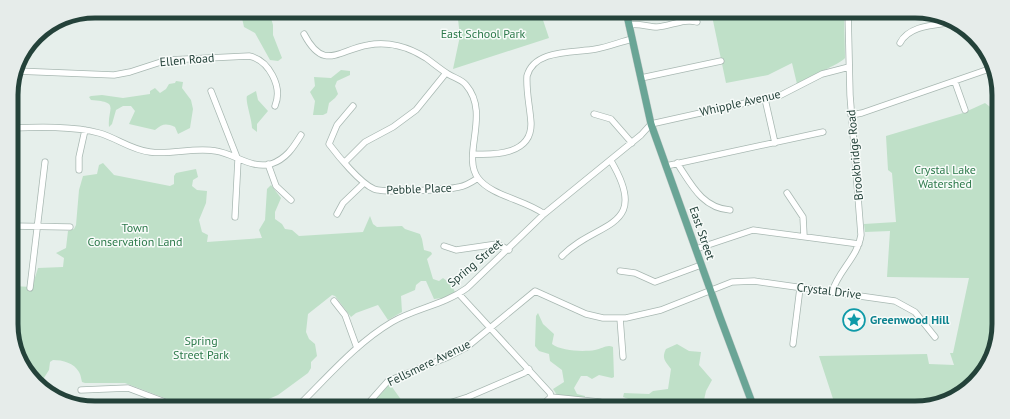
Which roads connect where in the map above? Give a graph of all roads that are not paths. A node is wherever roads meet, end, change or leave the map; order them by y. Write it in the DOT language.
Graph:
graph roads {
  1 [pos="628,18"];
  2 [pos="848,18"];
  3 [pos="697,22"];
  4 [pos="944,24"];
  5 [pos="629,25"];
  6 [pos="304,34"];
  7 [pos="632,39"];
  8 [pos="900,42"];
  9 [pos="721,61"];
  10 [pos="849,66"];
  11 [pos="987,70"];
  12 [pos="22,71"];
  13 [pos="446,73"];
  14 [pos="641,78"];
  15 [pos="955,82"];
  16 [pos="211,91"];
  17 [pos="765,99"];
  18 [pos="275,106"];
  19 [pos="353,106"];
  20 [pos="965,110"];
  21 [pos="594,114"];
  22 [pos="852,115"];
  23 [pos="651,124"];
  24 [pos="18,128"];
  25 [pos="85,130"];
  26 [pos="823,132"];
  27 [pos="654,133"];
  28 [pos="301,135"];
  29 [pos="641,135"];
  30 [pos="632,143"];
  31 [pos="775,143"];
  32 [pos="474,154"];
  33 [pos="238,160"];
  34 [pos="611,160"];
  35 [pos="45,162"];
  36 [pos="345,162"];
  37 [pos="268,164"];
  38 [pos="677,164"];
  39 [pos="666,166"];
  40 [pos="79,170"];
  41 [pos="478,178"];
  42 [pos="364,183"];
  43 [pos="787,193"];
  44 [pos="291,200"];
  45 [pos="730,210"];
  46 [pos="337,214"];
  47 [pos="544,214"];
  48 [pos="236,217"];
  49 [pos="18,226"];
  50 [pos="37,226"];
  51 [pos="70,228"];
  52 [pos="804,236"];
  53 [pos="859,244"];
  54 [pos="444,246"];
  55 [pos="508,250"];
  56 [pos="696,250"];
  57 [pos="562,256"];
  58 [pos="701,265"];
  59 [pos="620,271"];
  60 [pos="30,288"];
  61 [pos="800,288"];
  62 [pos="534,291"];
  63 [pos="710,291"];
  64 [pos="832,292"];
  65 [pos="459,294"];
  66 [pos="334,301"];
  67 [pos="620,318"];
  68 [pos="491,328"];
  69 [pos="935,337"];
  70 [pos="793,344"];
  71 [pos="357,348"];
  72 [pos="623,357"];
  73 [pos="529,369"];
  74 [pos="80,390"];
  75 [pos="551,397"];
  76 [pos="163,401"];
  77 [pos="303,401"];
  78 [pos="370,401"];
  79 [pos="456,401"];
  80 [pos="547,401"];
  81 [pos="590,401"];
  82 [pos="751,401"];
  1 -- 5 [label="main road"];
  2 -- 10 [label="street, Brookbridge Road"];
  3 -- 5 [label="street"];
  4 -- 8 [label="street"];
  5 -- 7 [label="main road"];
  6 -- 13 [label="street"];
  7 -- 14 [label="main road"];
  7 -- 32 [label="street"];
  9 -- 14 [label="street"];
  10 -- 17 [label="street, Whipple Avenue"];
  10 -- 22 [label="street, Brookbridge Road"];
  11 -- 15 [label="street"];
  12 -- 18 [label="street, Ellen Road"];
  13 -- 32 [label="street"];
  13 -- 36 [label="street"];
  14 -- 23 [label="main road"];
  15 -- 20 [label="street"];
  15 -- 22 [label="street"];
  16 -- 33 [label="street"];
  17 -- 23 [label="street, Whipple Avenue"];
  17 -- 31 [label="street"];
  19 -- 36 [label="street, Pebble Place"];
  21 -- 30 [label="street"];
  22 -- 53 [label="street, Brookbridge Road"];
  23 -- 27 [label="main road, East Street"];
  23 -- 29 [label="street, Spring Street"];
  24 -- 25 [label="street"];
  25 -- 33 [label="street"];
  25 -- 40 [label="street"];
  26 -- 31 [label="street"];
  27 -- 29 [label="street"];
  27 -- 39 [label="main road, East Street"];
  28 -- 37 [label="street"];
  29 -- 30 [label="street, Spring Street"];
  30 -- 34 [label="street, Spring Street"];
  31 -- 38 [label="street"];
  32 -- 41 [label="street"];
  33 -- 37 [label="street"];
  33 -- 48 [label="street"];
  34 -- 47 [label="street, Spring Street"];
  34 -- 57 [label="street"];
  35 -- 50 [label="street"];
  36 -- 42 [label="street, Pebble Place"];
  37 -- 44 [label="street"];
  38 -- 39 [label="street"];
  38 -- 45 [label="street"];
  39 -- 56 [label="main road, East Street"];
  41 -- 42 [label="street, Pebble Place"];
  41 -- 47 [label="street"];
  42 -- 46 [label="street"];
  43 -- 52 [label="street"];
  47 -- 55 [label="street, Spring Street"];
  49 -- 50 [label="street"];
  50 -- 51 [label="street"];
  50 -- 60 [label="street"];
  52 -- 53 [label="street"];
  52 -- 56 [label="street"];
  53 -- 64 [label="street, Brookbridge Road"];
  54 -- 55 [label="street"];
  55 -- 65 [label="street, Spring Street"];
  56 -- 58 [label="main road, East Street"];
  58 -- 59 [label="street"];
  58 -- 63 [label="main road, East Street"];
  61 -- 63 [label="street, Crystal Drive"];
  61 -- 64 [label="street, Crystal Drive"];
  61 -- 70 [label="street"];
  62 -- 67 [label="street, Crystal Drive"];
  62 -- 68 [label="street, Fellsmere Avenue"];
  63 -- 67 [label="street, Crystal Drive"];
  63 -- 82 [label="main road, East Street"];
  64 -- 69 [label="street, Crystal Drive"];
  65 -- 68 [label="street"];
  65 -- 71 [label="street, Spring Street"];
  66 -- 71 [label="street"];
  67 -- 72 [label="street"];
  68 -- 73 [label="street"];
  68 -- 78 [label="street, Fellsmere Avenue"];
  71 -- 77 [label="street, Spring Street"];
  73 -- 75 [label="street"];
  73 -- 79 [label="street"];
  74 -- 76 [label="street"];
  75 -- 80 [label="street"];
  75 -- 81 [label="street"];
}
